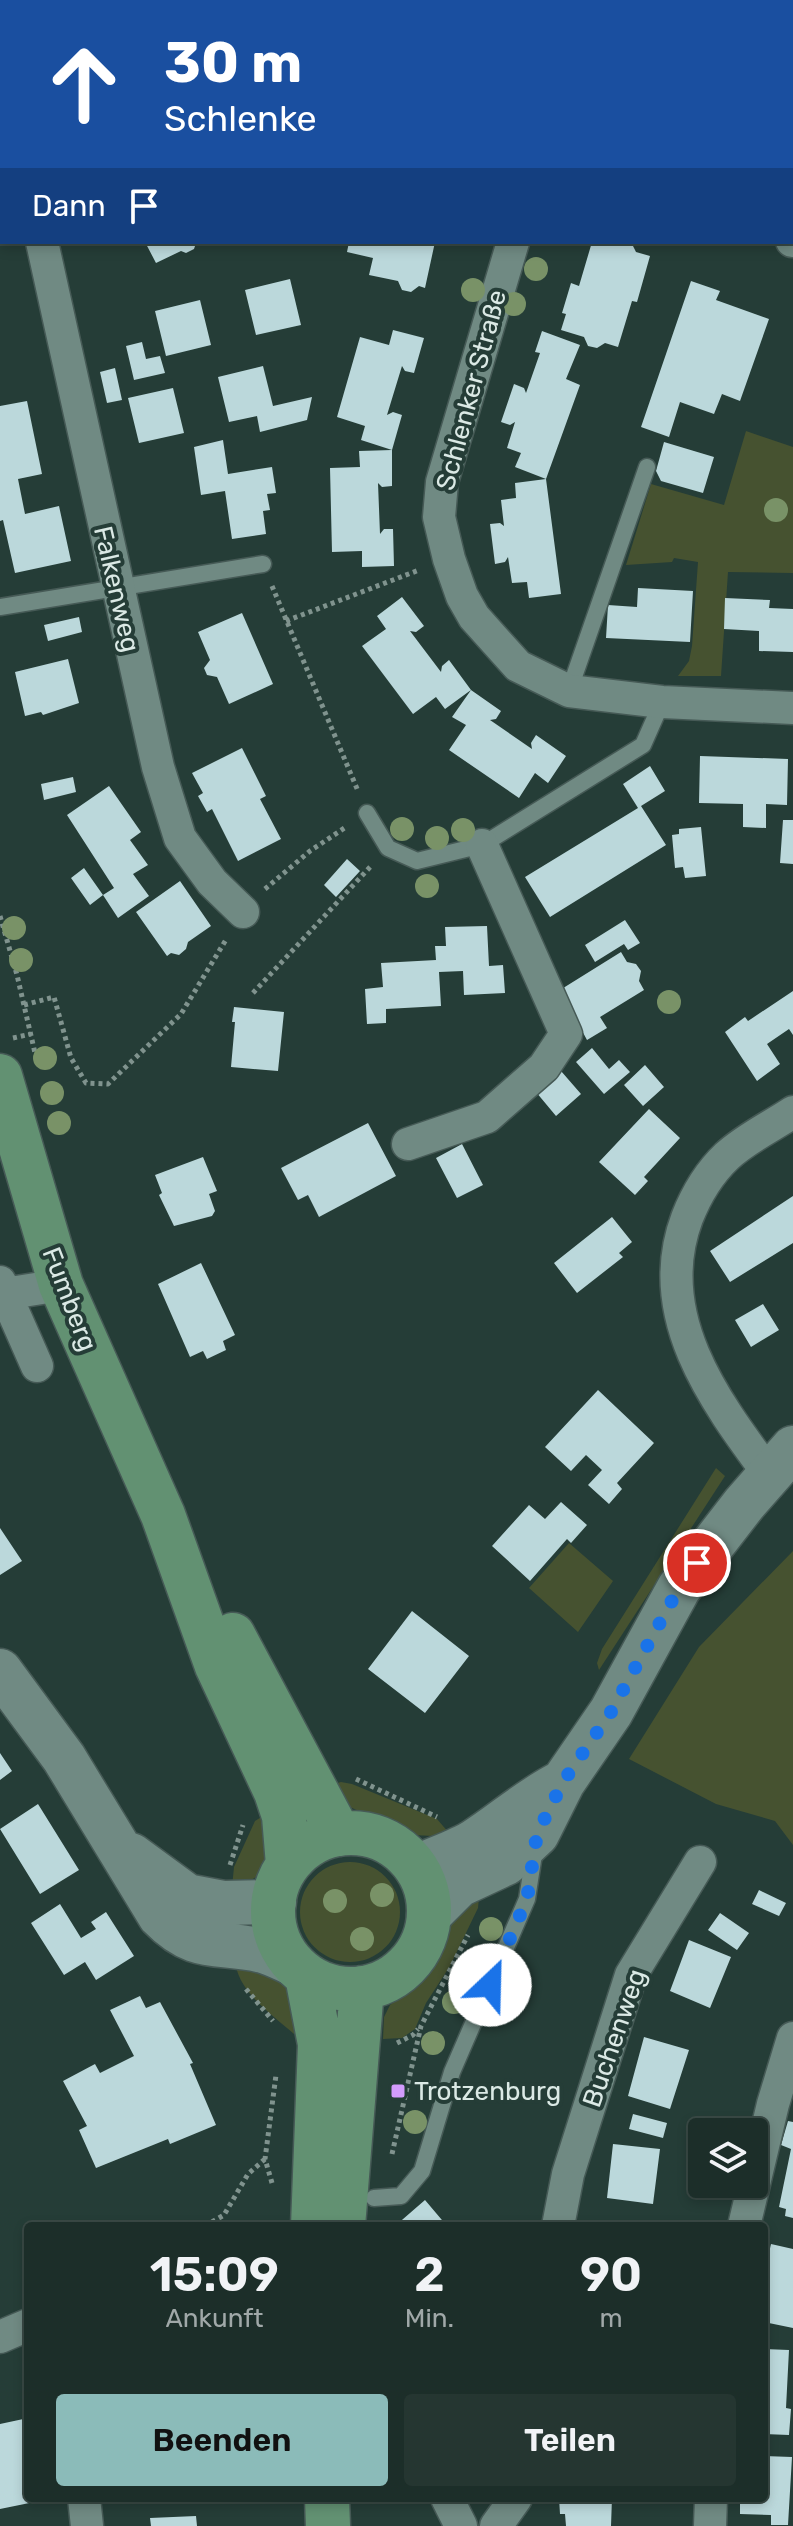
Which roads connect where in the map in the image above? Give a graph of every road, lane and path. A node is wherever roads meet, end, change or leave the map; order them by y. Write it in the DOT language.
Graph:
graph roads {
  1 [pos="42,244"];
  2 [pos="512,244"];
  3 [pos="647,467"];
  4 [pos="449,559"];
  5 [pos="263,564"];
  6 [pos="117,588"];
  7 [pos="0,607"];
  8 [pos="286,621"];
  9 [pos="569,691"];
  10 [pos="662,702"];
  11 [pos="793,708"];
  12 [pos="367,813"];
  13 [pos="482,845"];
  14 [pos="388,848"];
  15 [pos="243,912"];
  16 [pos="0,916"];
  17 [pos="253,993"];
  18 [pos="31,1034"];
  19 [pos="18,1058"];
  20 [pos="793,1112"];
  21 [pos="408,1144"];
  22 [pos="61,1285"];
  23 [pos="2,1288"];
  24 [pos="37,1366"];
  25 [pos="781,1461"];
  26 [pos="163,1515"];
  27 [pos="0,1671"];
  28 [pos="351,1777"];
  29 [pos="563,1782"];
  30 [pos="245,1817"];
  31 [pos="446,1823"];
  32 [pos="339,1834"];
  33 [pos="537,1834"];
  34 [pos="114,1841"];
  35 [pos="700,1862"];
  36 [pos="416,1867"];
  37 [pos="229,1868"];
  38 [pos="281,1883"];
  39 [pos="429,1915"];
  40 [pos="470,1931"];
  41 [pos="300,1969"];
  42 [pos="239,1982"];
  43 [pos="362,1988"];
  44 [pos="421,2026"];
  45 [pos="280,2029"];
  46 [pos="793,2038"];
  47 [pos="384,2045"];
  48 [pos="277,2066"];
  49 [pos="359,2212"];
  50 [pos="212,2222"];
  51 [pos="313,2222"];
  52 [pos="559,2222"];
  53 [pos="745,2222"];
  54 [pos="24,2327"];
  55 [pos="0,2337"];
  56 [pos="84,2502"];
  57 [pos="327,2502"];
  58 [pos="449,2502"];
  59 [pos="513,2502"];
  60 [pos="711,2502"];
  61 [pos="87,2526"];
  62 [pos="328,2526"];
  63 [pos="461,2526"];
  64 [pos="496,2526"];
  65 [pos="710,2526"];
  1 -- 6 [label="street, Falkenweg"];
  2 -- 4 [label="street, Schlenker Straße"];
  3 -- 9 [label="lane"];
  4 -- 8 [label="path"];
  4 -- 9 [label="street, Schlenker Straße"];
  5 -- 6 [label="lane"];
  6 -- 7 [label="lane"];
  6 -- 15 [label="street, Falkenweg"];
  9 -- 10 [label="street, Schlenker Straße"];
  10 -- 11 [label="street, Schlenker Straße"];
  10 -- 13 [label="lane"];
  12 -- 14 [label="lane"];
  13 -- 14 [label="lane"];
  13 -- 21 [label="street"];
  14 -- 17 [label="path"];
  16 -- 18 [label="path"];
  18 -- 19 [label="path"];
  18 -- 19 [label="path"];
  19 -- 22 [label="main road, Fumberg"];
  20 -- 25 [label="street"];
  22 -- 23 [label="street"];
  22 -- 26 [label="main road, Fumberg"];
  23 -- 24 [label="street"];
  25 -- 29 [label="main road"];
  26 -- 32 [label="main road, Fumberg"];
  26 -- 38 [label="main road, Fumberg"];
  27 -- 34 [label="main road"];
  28 -- 31 [label="path"];
  29 -- 33 [label="main road"];
  29 -- 36 [label="main road"];
  30 -- 37 [label="path"];
  32 -- 36 [label="main road"];
  32 -- 38 [label="main road"];
  33 -- 39 [label="main road"];
  33 -- 49 [label="lane"];
  34 -- 38 [label="main road"];
  34 -- 41 [label="main road"];
  35 -- 52 [label="street, Buchenweg"];
  36 -- 39 [label="main road"];
  38 -- 41 [label="main road"];
  39 -- 43 [label="main road"];
  40 -- 44 [label="path"];
  41 -- 43 [label="main road"];
  41 -- 51 [label="main road"];
  42 -- 45 [label="path"];
  43 -- 49 [label="main road"];
  44 -- 47 [label="path"];
  44 -- 49 [label="path"];
  46 -- 53 [label="street"];
  48 -- 50 [label="path"];
  54 -- 55 [label="street"];
  56 -- 61 [label="street"];
  57 -- 62 [label="main road"];
  58 -- 63 [label="street"];
  59 -- 64 [label="street"];
  60 -- 65 [label="street"];
}
